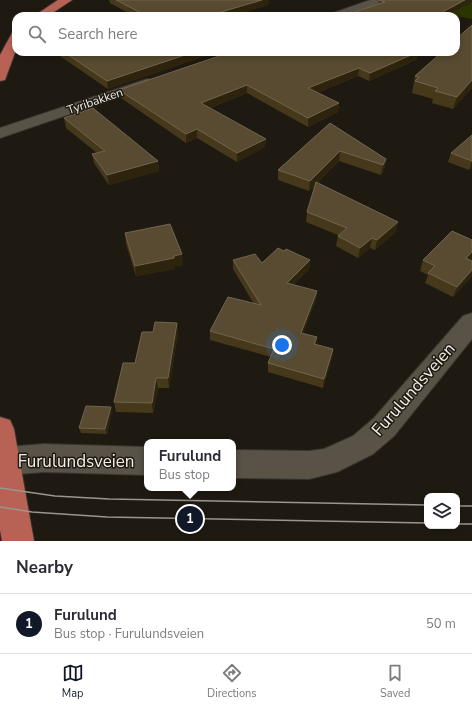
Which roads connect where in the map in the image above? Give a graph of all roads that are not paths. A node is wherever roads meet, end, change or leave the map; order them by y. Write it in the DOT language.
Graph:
graph roads {
  1 [pos="66,0"];
  2 [pos="380,0"];
  3 [pos="46,12"];
  4 [pos="348,12"];
  5 [pos="12,45"];
  6 [pos="0,78"];
  7 [pos="159,79"];
  8 [pos="0,133"];
  9 [pos="472,322"];
  10 [pos="0,429"];
  11 [pos="6,461"];
  12 [pos="144,461"];
  13 [pos="236,464"];
  14 [pos="18,541"];
  1 -- 3 [label="main road"];
  2 -- 4 [label="street"];
  5 -- 6 [label="main road"];
  7 -- 8 [label="street, Tyribakken"];
  9 -- 13 [label="street, Furulundsveien"];
  10 -- 11 [label="main road"];
  11 -- 12 [label="street, Furulundsveien"];
  11 -- 14 [label="main road"];
}
